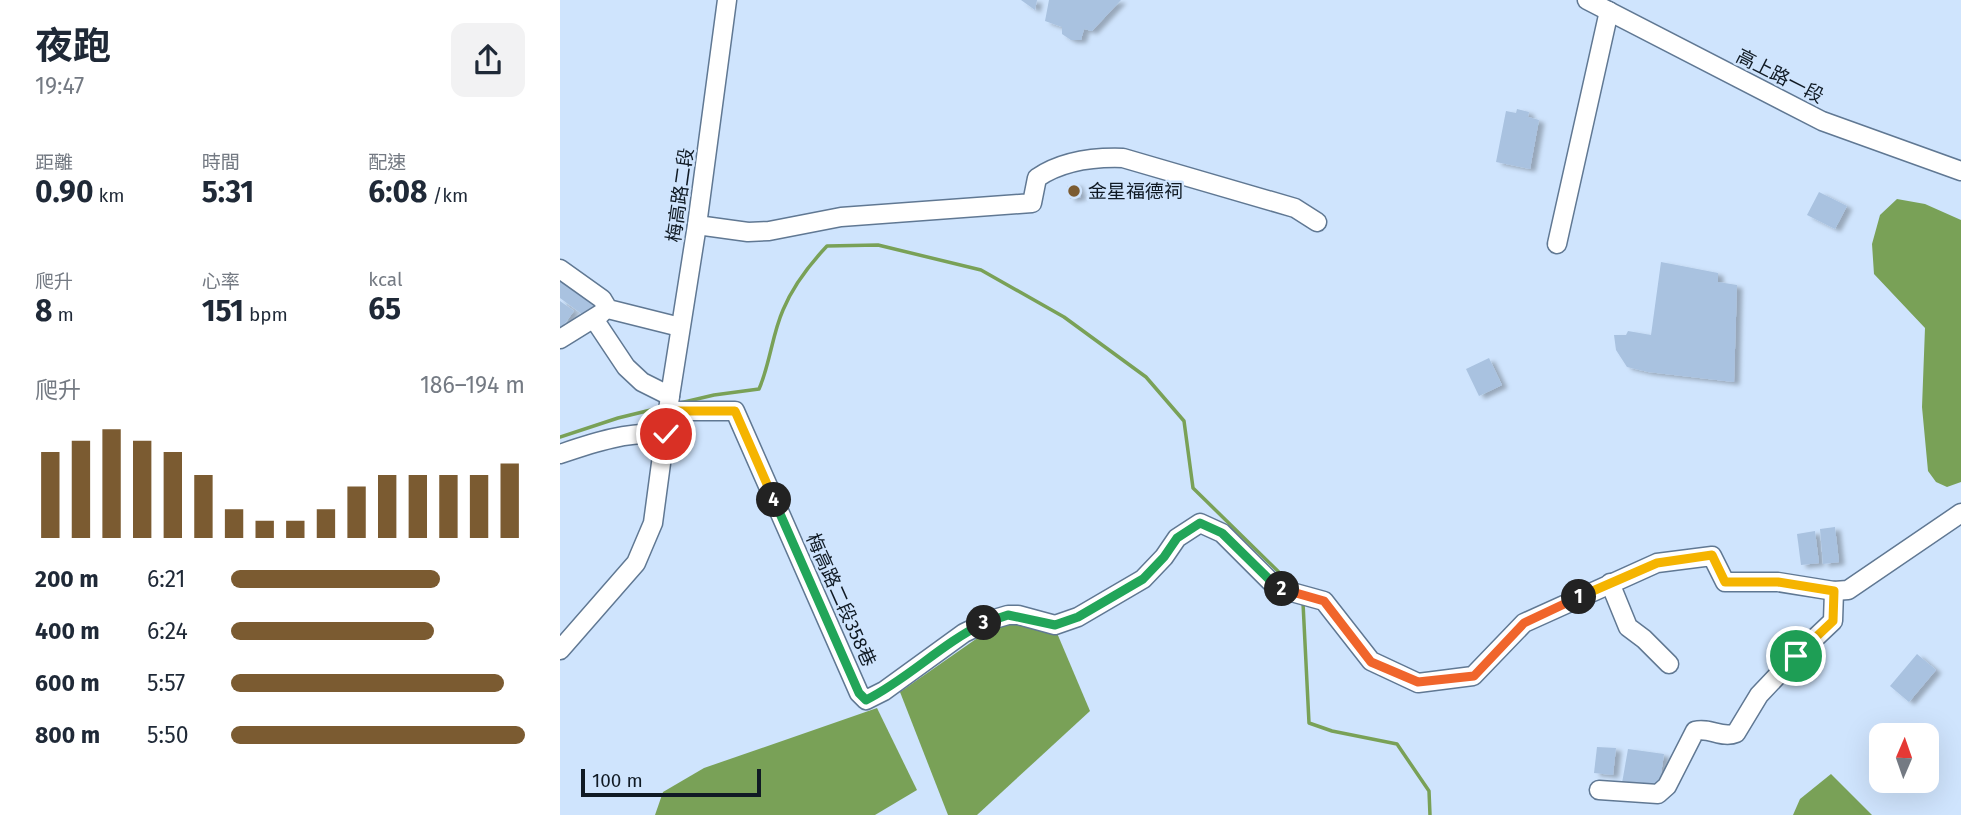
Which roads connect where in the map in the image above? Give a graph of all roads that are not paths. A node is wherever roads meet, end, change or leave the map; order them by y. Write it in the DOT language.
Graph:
graph roads {
  1 [pos="727,0"];
  2 [pos="1587,0"];
  3 [pos="1609,11"];
  4 [pos="1961,171"];
  5 [pos="1317,222"];
  6 [pos="697,225"];
  7 [pos="1558,244"];
  8 [pos="560,268"];
  9 [pos="601,314"];
  10 [pos="680,327"];
  11 [pos="560,339"];
  12 [pos="669,403"];
  13 [pos="666,434"];
  14 [pos="560,454"];
  15 [pos="1961,513"];
  16 [pos="1610,583"];
  17 [pos="1834,591"];
  18 [pos="560,650"];
  19 [pos="1669,664"];
  20 [pos="1599,790"];
  1 -- 6 [label="street, 梅高路二段"];
  2 -- 3 [label="street, 高上路一段"];
  3 -- 4 [label="street, 高上路一段"];
  3 -- 7 [label="street"];
  5 -- 6 [label="street"];
  6 -- 10 [label="street, 梅高路二段"];
  8 -- 9 [label="street"];
  9 -- 10 [label="street"];
  9 -- 11 [label="street"];
  9 -- 12 [label="street"];
  10 -- 12 [label="street, 梅高路二段"];
  12 -- 13 [label="street, 梅高路二段"];
  12 -- 16 [label="street, 梅高路二段358巷"];
  13 -- 14 [label="street"];
  13 -- 18 [label="street, 梅高路二段"];
  15 -- 17 [label="street"];
  16 -- 17 [label="street"];
  16 -- 19 [label="street"];
  17 -- 20 [label="street"];
}
